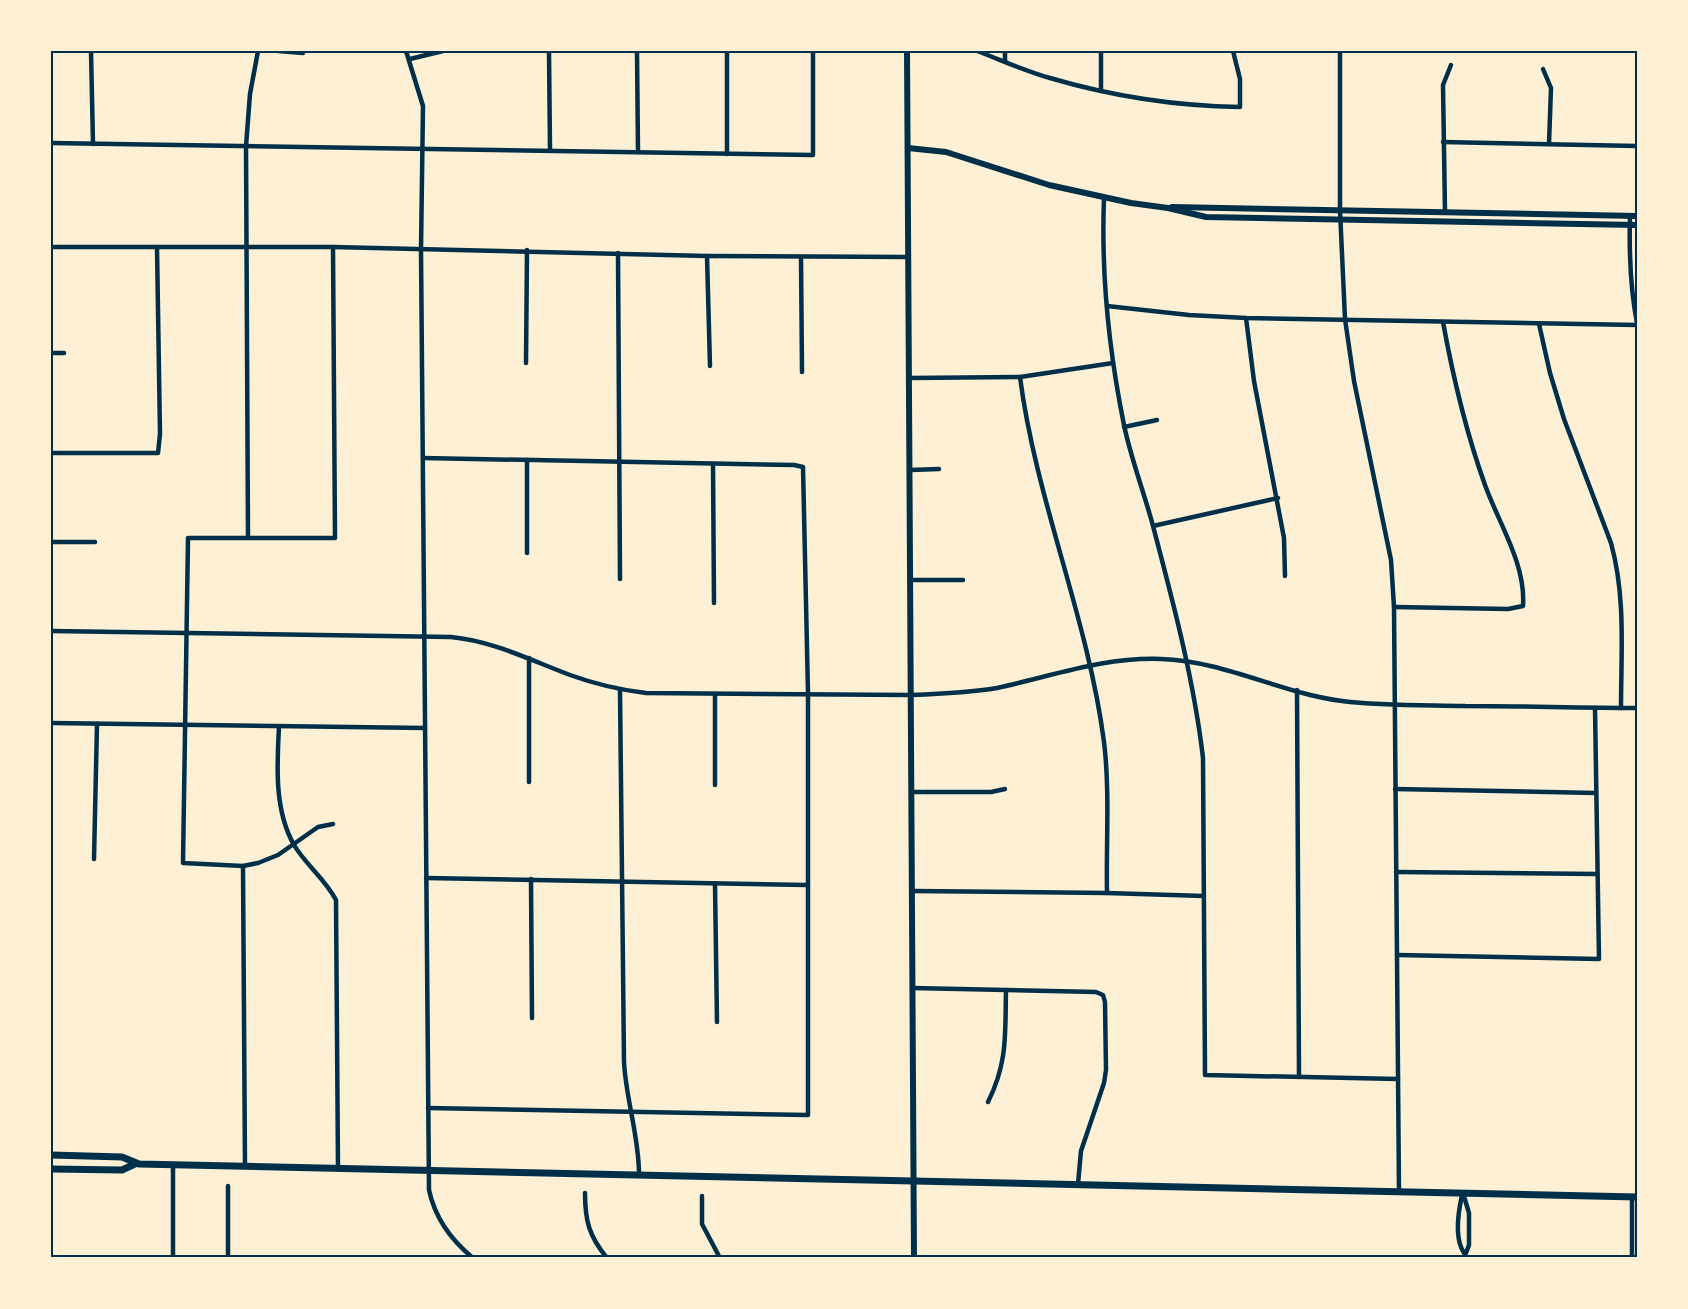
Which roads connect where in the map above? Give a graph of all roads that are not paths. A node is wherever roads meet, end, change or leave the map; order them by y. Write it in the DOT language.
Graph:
graph roads {
  1 [pos="91,51"];
  2 [pos="258,51"];
  3 [pos="278,51"];
  4 [pos="406,51"];
  5 [pos="443,51"];
  6 [pos="549,51"];
  7 [pos="637,51"];
  8 [pos="727,51"];
  9 [pos="813,51"];
  10 [pos="908,51"];
  11 [pos="977,51"];
  12 [pos="1005,51"];
  13 [pos="1101,51"];
  14 [pos="1233,51"];
  15 [pos="1340,51"];
  16 [pos="303,53"];
  17 [pos="410,59"];
  18 [pos="1005,62"];
  19 [pos="1451,65"];
  20 [pos="1543,69"];
  21 [pos="1101,91"];
  22 [pos="1443,142"];
  23 [pos="51,143"];
  24 [pos="93,144"];
  25 [pos="1549,144"];
  26 [pos="246,146"];
  27 [pos="1637,146"];
  28 [pos="424,148"];
  29 [pos="908,148"];
  30 [pos="550,150"];
  31 [pos="638,152"];
  32 [pos="727,154"];
  33 [pos="1104,198"];
  34 [pos="1168,208"];
  35 [pos="1340,210"];
  36 [pos="1445,212"];
  37 [pos="1634,216"];
  38 [pos="1341,220"];
  39 [pos="1444,222"];
  40 [pos="1634,225"];
  41 [pos="51,247"];
  42 [pos="157,247"];
  43 [pos="333,247"];
  44 [pos="246,248"];
  45 [pos="421,249"];
  46 [pos="527,250"];
  47 [pos="618,252"];
  48 [pos="707,256"];
  49 [pos="801,257"];
  50 [pos="908,257"];
  51 [pos="1107,306"];
  52 [pos="1246,318"];
  53 [pos="1345,319"];
  54 [pos="1443,322"];
  55 [pos="1539,324"];
  56 [pos="1637,324"];
  57 [pos="51,353"];
  58 [pos="64,353"];
  59 [pos="526,363"];
  60 [pos="1113,363"];
  61 [pos="710,366"];
  62 [pos="802,372"];
  63 [pos="1020,377"];
  64 [pos="909,378"];
  65 [pos="1157,420"];
  66 [pos="1124,427"];
  67 [pos="51,453"];
  68 [pos="423,458"];
  69 [pos="527,460"];
  70 [pos="620,461"];
  71 [pos="713,464"];
  72 [pos="910,470"];
  73 [pos="939,470"];
  74 [pos="1278,498"];
  75 [pos="1153,526"];
  76 [pos="248,538"];
  77 [pos="51,542"];
  78 [pos="95,542"];
  79 [pos="527,553"];
  80 [pos="1285,576"];
  81 [pos="620,579"];
  82 [pos="910,580"];
  83 [pos="963,580"];
  84 [pos="714,603"];
  85 [pos="1394,607"];
  86 [pos="51,631"];
  87 [pos="186,633"];
  88 [pos="425,636"];
  89 [pos="529,658"];
  90 [pos="1186,661"];
  91 [pos="1089,664"];
  92 [pos="620,690"];
  93 [pos="1297,690"];
  94 [pos="808,693"];
  95 [pos="714,694"];
  96 [pos="911,695"];
  97 [pos="1395,704"];
  98 [pos="1595,708"];
  99 [pos="1621,708"];
  100 [pos="1637,708"];
  101 [pos="51,723"];
  102 [pos="97,724"];
  103 [pos="185,726"];
  104 [pos="279,727"];
  105 [pos="425,728"];
  106 [pos="529,782"];
  107 [pos="715,785"];
  108 [pos="1005,789"];
  109 [pos="1395,789"];
  110 [pos="911,792"];
  111 [pos="1596,793"];
  112 [pos="333,824"];
  113 [pos="294,845"];
  114 [pos="94,859"];
  115 [pos="243,866"];
  116 [pos="1396,872"];
  117 [pos="1597,874"];
  118 [pos="426,878"];
  119 [pos="531,879"];
  120 [pos="623,882"];
  121 [pos="716,884"];
  122 [pos="807,885"];
  123 [pos="912,891"];
  124 [pos="1107,892"];
  125 [pos="1204,896"];
  126 [pos="1397,955"];
  127 [pos="912,988"];
  128 [pos="1006,990"];
  129 [pos="532,1018"];
  130 [pos="717,1022"];
  131 [pos="1299,1077"];
  132 [pos="1398,1079"];
  133 [pos="988,1102"];
  134 [pos="428,1108"];
  135 [pos="631,1111"];
  136 [pos="51,1155"];
  137 [pos="135,1164"];
  138 [pos="173,1164"];
  139 [pos="245,1166"];
  140 [pos="338,1168"];
  141 [pos="51,1169"];
  142 [pos="429,1171"];
  143 [pos="639,1174"];
  144 [pos="913,1180"];
  145 [pos="1078,1184"];
  146 [pos="228,1186"];
  147 [pos="1399,1191"];
  148 [pos="585,1193"];
  149 [pos="1463,1193"];
  150 [pos="702,1196"];
  151 [pos="1634,1197"];
  152 [pos="1464,1256"];
  153 [pos="173,1258"];
  154 [pos="228,1258"];
  155 [pos="473,1258"];
  156 [pos="607,1258"];
  157 [pos="720,1258"];
  158 [pos="914,1258"];
  159 [pos="1632,1258"];
  1 -- 24 [label="street"];
  2 -- 26 [label="street"];
  3 -- 16 [label="street"];
  4 -- 17 [label="street"];
  5 -- 17 [label="street"];
  6 -- 30 [label="street"];
  7 -- 31 [label="street"];
  8 -- 32 [label="street"];
  9 -- 32 [label="street"];
  10 -- 29 [label="street"];
  11 -- 18 [label="street"];
  12 -- 18 [label="street"];
  13 -- 21 [label="street"];
  14 -- 21 [label="street"];
  15 -- 35 [label="street"];
  17 -- 28 [label="street"];
  18 -- 21 [label="street"];
  19 -- 22 [label="street"];
  20 -- 25 [label="street"];
  22 -- 25 [label="street"];
  22 -- 36 [label="street"];
  23 -- 24 [label="street"];
  24 -- 26 [label="street"];
  25 -- 27 [label="street"];
  26 -- 28 [label="street"];
  26 -- 44 [label="street"];
  28 -- 30 [label="street"];
  28 -- 45 [label="street"];
  29 -- 33 [label="street"];
  29 -- 50 [label="street"];
  30 -- 31 [label="street"];
  31 -- 32 [label="street"];
  33 -- 34 [label="street"];
  33 -- 51 [label="street"];
  34 -- 35 [label="street"];
  34 -- 38 [label="street"];
  35 -- 36 [label="street"];
  35 -- 38 [label="street"];
  36 -- 37 [label="street"];
  36 -- 39 [label="street"];
  37 -- 40 [label="street"];
  38 -- 39 [label="street"];
  38 -- 53 [label="street"];
  39 -- 40 [label="street"];
  40 -- 56 [label="street"];
  41 -- 42 [label="street"];
  42 -- 44 [label="street"];
  42 -- 67 [label="street"];
  43 -- 44 [label="street"];
  43 -- 45 [label="street"];
  43 -- 76 [label="street"];
  44 -- 76 [label="street"];
  45 -- 46 [label="street"];
  45 -- 68 [label="street"];
  46 -- 47 [label="street"];
  46 -- 59 [label="street"];
  47 -- 48 [label="street"];
  47 -- 70 [label="street"];
  48 -- 49 [label="street"];
  48 -- 61 [label="street"];
  49 -- 50 [label="street"];
  49 -- 62 [label="street"];
  50 -- 64 [label="street"];
  51 -- 52 [label="street"];
  51 -- 60 [label="street"];
  52 -- 53 [label="street"];
  52 -- 74 [label="street"];
  53 -- 54 [label="street"];
  53 -- 85 [label="street"];
  54 -- 55 [label="street"];
  54 -- 85 [label="street"];
  55 -- 56 [label="street"];
  55 -- 99 [label="street"];
  57 -- 58 [label="street"];
  60 -- 63 [label="street"];
  60 -- 66 [label="street"];
  63 -- 64 [label="street"];
  63 -- 91 [label="street"];
  64 -- 72 [label="street"];
  65 -- 66 [label="street"];
  66 -- 75 [label="street"];
  68 -- 69 [label="street"];
  68 -- 88 [label="street"];
  69 -- 70 [label="street"];
  69 -- 79 [label="street"];
  70 -- 71 [label="street"];
  70 -- 81 [label="street"];
  71 -- 84 [label="street"];
  71 -- 94 [label="street"];
  72 -- 73 [label="street"];
  72 -- 82 [label="street"];
  74 -- 75 [label="street"];
  74 -- 80 [label="street"];
  75 -- 90 [label="street"];
  76 -- 87 [label="street"];
  77 -- 78 [label="street"];
  82 -- 83 [label="street"];
  82 -- 96 [label="street"];
  85 -- 97 [label="street"];
  86 -- 87 [label="street"];
  87 -- 88 [label="street"];
  87 -- 103 [label="street"];
  88 -- 89 [label="street"];
  88 -- 105 [label="street"];
  89 -- 92 [label="street"];
  89 -- 106 [label="street"];
  90 -- 91 [label="street"];
  90 -- 93 [label="street"];
  90 -- 125 [label="street"];
  91 -- 96 [label="street"];
  91 -- 124 [label="street"];
  92 -- 95 [label="street"];
  92 -- 120 [label="street"];
  93 -- 97 [label="street"];
  93 -- 131 [label="street"];
  94 -- 95 [label="street"];
  94 -- 96 [label="street"];
  94 -- 122 [label="street"];
  95 -- 107 [label="street"];
  96 -- 110 [label="street"];
  97 -- 98 [label="street"];
  97 -- 109 [label="street"];
  98 -- 99 [label="street"];
  98 -- 111 [label="street"];
  99 -- 100 [label="street"];
  101 -- 102 [label="street"];
  102 -- 103 [label="street"];
  102 -- 114 [label="street"];
  103 -- 104 [label="street"];
  103 -- 115 [label="street"];
  104 -- 105 [label="street"];
  104 -- 113 [label="street"];
  105 -- 118 [label="street"];
  108 -- 110 [label="street"];
  109 -- 111 [label="street"];
  109 -- 116 [label="street"];
  110 -- 123 [label="street"];
  111 -- 117 [label="street"];
  112 -- 113 [label="street"];
  113 -- 115 [label="street"];
  113 -- 140 [label="street"];
  115 -- 139 [label="street"];
  116 -- 117 [label="street"];
  116 -- 126 [label="street"];
  117 -- 126 [label="street"];
  118 -- 119 [label="street"];
  118 -- 134 [label="street"];
  119 -- 120 [label="street"];
  119 -- 129 [label="street"];
  120 -- 121 [label="street"];
  120 -- 135 [label="street"];
  121 -- 122 [label="street"];
  121 -- 130 [label="street"];
  122 -- 135 [label="street"];
  123 -- 124 [label="street"];
  123 -- 127 [label="street"];
  124 -- 125 [label="street"];
  125 -- 131 [label="street"];
  126 -- 132 [label="street"];
  127 -- 128 [label="street"];
  127 -- 144 [label="street"];
  128 -- 133 [label="street"];
  128 -- 145 [label="street"];
  131 -- 132 [label="street"];
  132 -- 147 [label="street"];
  134 -- 135 [label="street"];
  134 -- 142 [label="street"];
  135 -- 143 [label="street"];
  136 -- 137 [label="main road"];
  137 -- 138 [label="main road"];
  137 -- 141 [label="main road"];
  138 -- 139 [label="main road"];
  138 -- 153 [label="street"];
  139 -- 140 [label="main road"];
  140 -- 142 [label="main road"];
  142 -- 143 [label="main road"];
  142 -- 155 [label="street"];
  143 -- 144 [label="main road"];
  144 -- 145 [label="main road"];
  144 -- 158 [label="street"];
  145 -- 147 [label="main road"];
  146 -- 154 [label="street"];
  147 -- 149 [label="main road"];
  148 -- 156 [label="street"];
  149 -- 151 [label="main road"];
  149 -- 152 [label="street"];
  149 -- 152 [label="street"];
  150 -- 157 [label="street"];
  151 -- 159 [label="street"];
}
